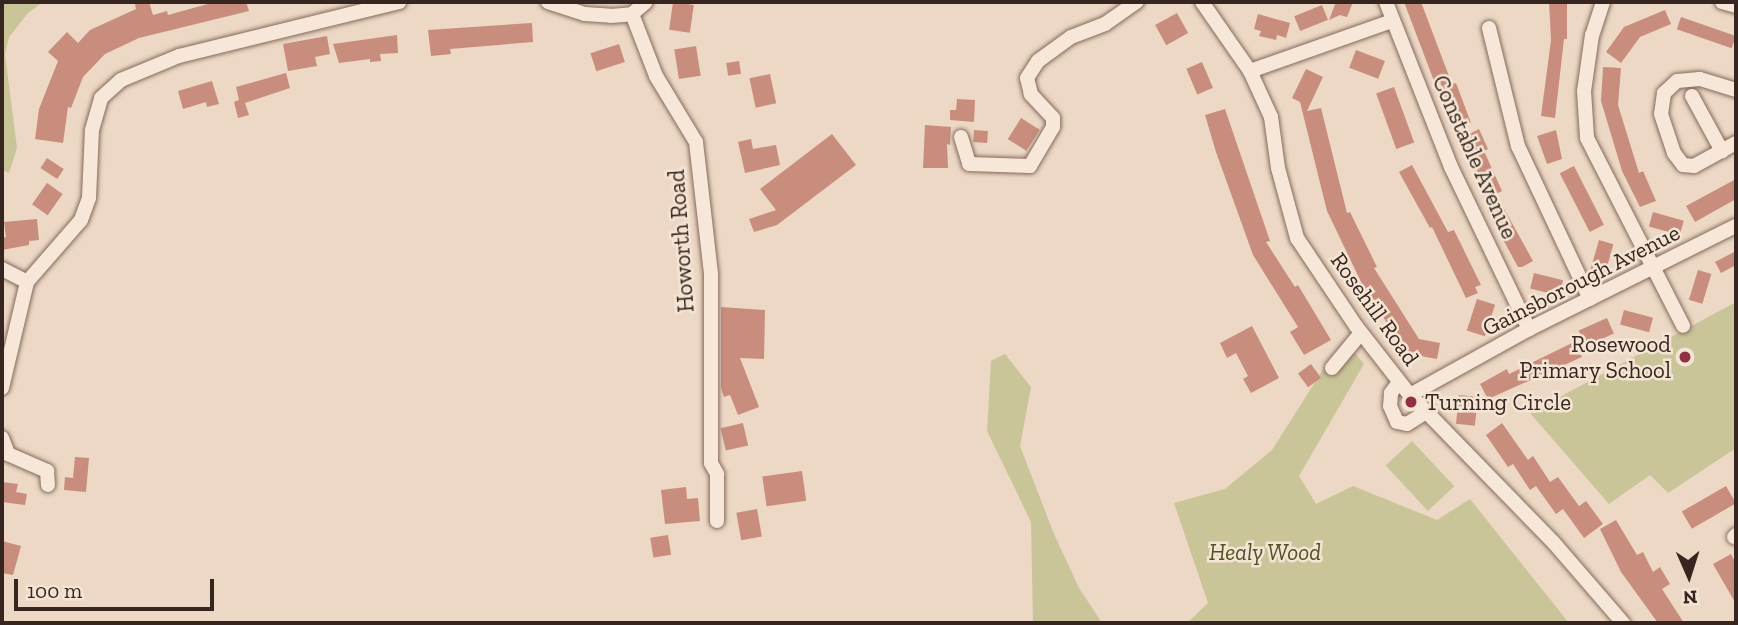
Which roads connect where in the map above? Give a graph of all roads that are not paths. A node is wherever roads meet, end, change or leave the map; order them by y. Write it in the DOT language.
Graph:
graph roads {
  1 [pos="399,2"];
  2 [pos="548,2"];
  3 [pos="646,2"];
  4 [pos="1137,2"];
  5 [pos="1202,2"];
  6 [pos="1386,2"];
  7 [pos="1603,2"];
  8 [pos="1722,2"];
  9 [pos="1736,6"];
  10 [pos="632,14"];
  11 [pos="1392,20"];
  12 [pos="1489,28"];
  13 [pos="1250,71"];
  14 [pos="1736,90"];
  15 [pos="1692,96"];
  16 [pos="961,137"];
  17 [pos="1736,143"];
  18 [pos="1722,151"];
  19 [pos="1736,226"];
  20 [pos="1653,268"];
  21 [pos="2,270"];
  22 [pos="27,282"];
  23 [pos="1590,299"];
  24 [pos="1683,326"];
  25 [pos="1529,329"];
  26 [pos="1361,333"];
  27 [pos="1332,368"];
  28 [pos="1399,382"];
  29 [pos="2,388"];
  30 [pos="1410,395"];
  31 [pos="1426,412"];
  32 [pos="2,438"];
  33 [pos="48,485"];
  34 [pos="717,521"];
  35 [pos="1623,623"];
  1 -- 22 [label="street"];
  2 -- 10 [label="street"];
  3 -- 10 [label="street"];
  4 -- 16 [label="street"];
  5 -- 13 [label="street, Rosehill Road"];
  6 -- 11 [label="street, Constable Avenue"];
  7 -- 20 [label="street"];
  8 -- 9 [label="street"];
  10 -- 34 [label="street, Howorth Road"];
  11 -- 13 [label="street"];
  11 -- 25 [label="street, Constable Avenue"];
  12 -- 23 [label="street"];
  13 -- 26 [label="street, Rosehill Road"];
  14 -- 18 [label="street"];
  15 -- 18 [label="street"];
  17 -- 18 [label="street"];
  19 -- 20 [label="street, Gainsborough Avenue"];
  20 -- 23 [label="street, Gainsborough Avenue"];
  20 -- 24 [label="street"];
  21 -- 22 [label="street"];
  22 -- 29 [label="street"];
  23 -- 25 [label="street, Gainsborough Avenue"];
  25 -- 30 [label="street, Gainsborough Avenue"];
  26 -- 27 [label="street"];
  26 -- 28 [label="street, Rosehill Road"];
  28 -- 30 [label="street, Rosehill Road"];
  28 -- 31 [label="street"];
  30 -- 31 [label="street, Rosehill Road"];
  31 -- 35 [label="street, Rosehill Road"];
  32 -- 33 [label="street"];
}
